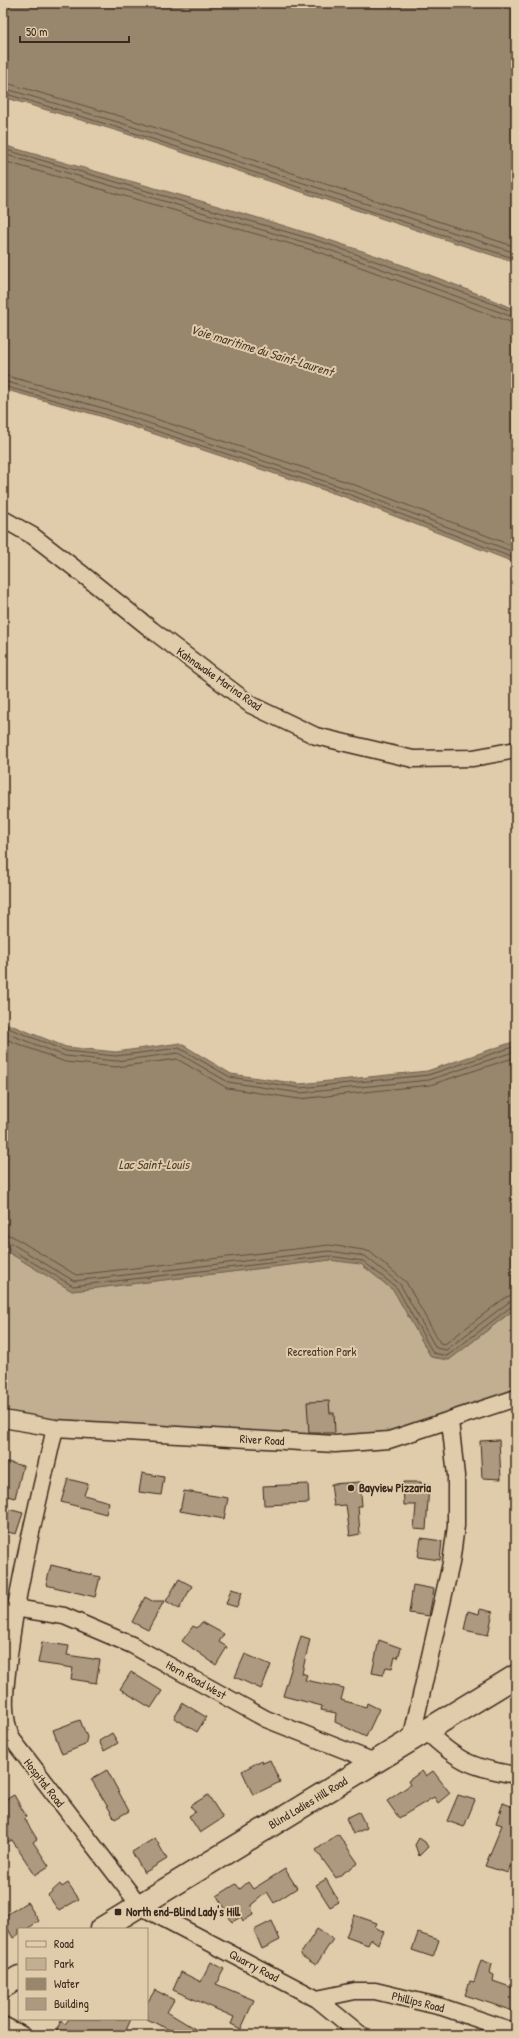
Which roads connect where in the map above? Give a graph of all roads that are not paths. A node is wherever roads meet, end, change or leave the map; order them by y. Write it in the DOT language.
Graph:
graph roads {
  1 [pos="3,519"];
  2 [pos="516,750"];
  3 [pos="516,1398"];
  4 [pos="3,1419"];
  5 [pos="450,1420"];
  6 [pos="55,1428"];
  7 [pos="15,1608"];
  8 [pos="516,1676"];
  9 [pos="418,1735"];
  10 [pos="7,1742"];
  11 [pos="375,1762"];
  12 [pos="516,1775"];
  13 [pos="140,1906"];
  14 [pos="103,1928"];
  15 [pos="18,1978"];
  16 [pos="3,1987"];
  17 [pos="317,1999"];
  18 [pos="3,2025"];
  19 [pos="516,2032"];
  20 [pos="22,2035"];
  21 [pos="361,2035"];
  1 -- 2 [label="street, Kahnawake Marina Road"];
  3 -- 5 [label="street, River Road"];
  4 -- 6 [label="street, River Road"];
  5 -- 6 [label="street, River Road"];
  5 -- 9 [label="street"];
  6 -- 7 [label="street, Hospital Road"];
  7 -- 10 [label="street, Hospital Road"];
  7 -- 11 [label="street, Horn Road West"];
  8 -- 9 [label="street, Blind Ladies Hill Road"];
  9 -- 11 [label="street, Blind Ladies Hill Road"];
  9 -- 12 [label="street"];
  10 -- 13 [label="street, Hospital Road"];
  11 -- 13 [label="street, Blind Ladies Hill Road"];
  13 -- 14 [label="street, Blind Ladies Hill Road"];
  13 -- 17 [label="street, Quarry Road"];
  15 -- 16 [label="street"];
  17 -- 19 [label="street, Phillips Road"];
  17 -- 21 [label="street, Quarry Road"];
  18 -- 20 [label="street"];
}
